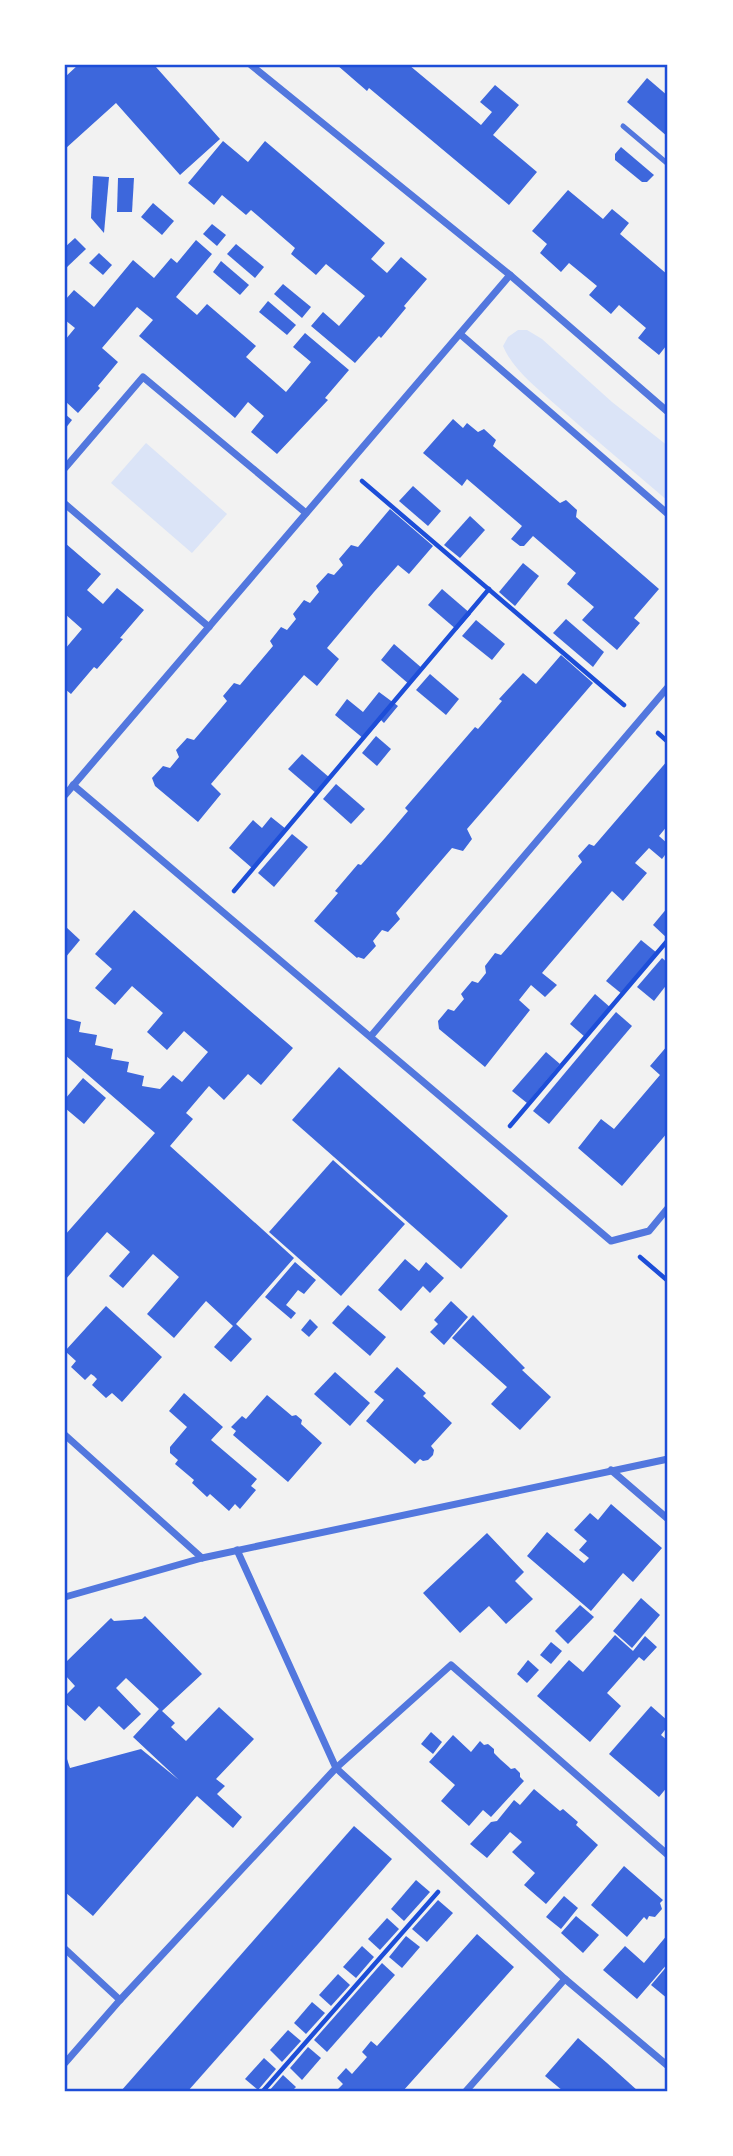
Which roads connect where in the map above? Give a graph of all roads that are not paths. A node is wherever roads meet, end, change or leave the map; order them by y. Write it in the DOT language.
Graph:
graph roads {
  1 [pos="251,65"];
  2 [pos="623,126"];
  3 [pos="668,164"];
  4 [pos="510,275"];
  5 [pos="460,334"];
  6 [pos="668,412"];
  7 [pos="65,468"];
  8 [pos="65,504"];
  9 [pos="306,513"];
  10 [pos="668,513"];
  11 [pos="209,626"];
  12 [pos="668,687"];
  13 [pos="73,785"];
  14 [pos="65,795"];
  15 [pos="371,1036"];
  16 [pos="668,1208"];
  17 [pos="65,1434"];
  18 [pos="668,1459"];
  19 [pos="611,1470"];
  20 [pos="668,1518"];
  21 [pos="237,1550"];
  22 [pos="202,1558"];
  23 [pos="65,1597"];
  24 [pos="336,1768"];
  25 [pos="668,1855"];
  26 [pos="65,1949"];
  27 [pos="565,1979"];
  28 [pos="120,2000"];
  29 [pos="65,2063"];
  30 [pos="668,2066"];
  31 [pos="466,2091"];
  1 -- 4 [label="street"];
  2 -- 3 [label="lane"];
  4 -- 5 [label="street"];
  4 -- 6 [label="street"];
  5 -- 9 [label="street"];
  5 -- 10 [label="street"];
  7 -- 9 [label="street"];
  8 -- 11 [label="street"];
  9 -- 11 [label="street"];
  11 -- 13 [label="street"];
  12 -- 15 [label="street"];
  13 -- 14 [label="street"];
  13 -- 15 [label="street"];
  15 -- 16 [label="street"];
  17 -- 22 [label="street"];
  18 -- 19 [label="street"];
  19 -- 20 [label="street"];
  19 -- 21 [label="street"];
  21 -- 22 [label="street"];
  21 -- 24 [label="street"];
  22 -- 23 [label="street"];
  24 -- 25 [label="street"];
  24 -- 27 [label="street"];
  24 -- 28 [label="street"];
  26 -- 28 [label="street"];
  27 -- 30 [label="street"];
  27 -- 31 [label="street"];
  28 -- 29 [label="street"];
}
